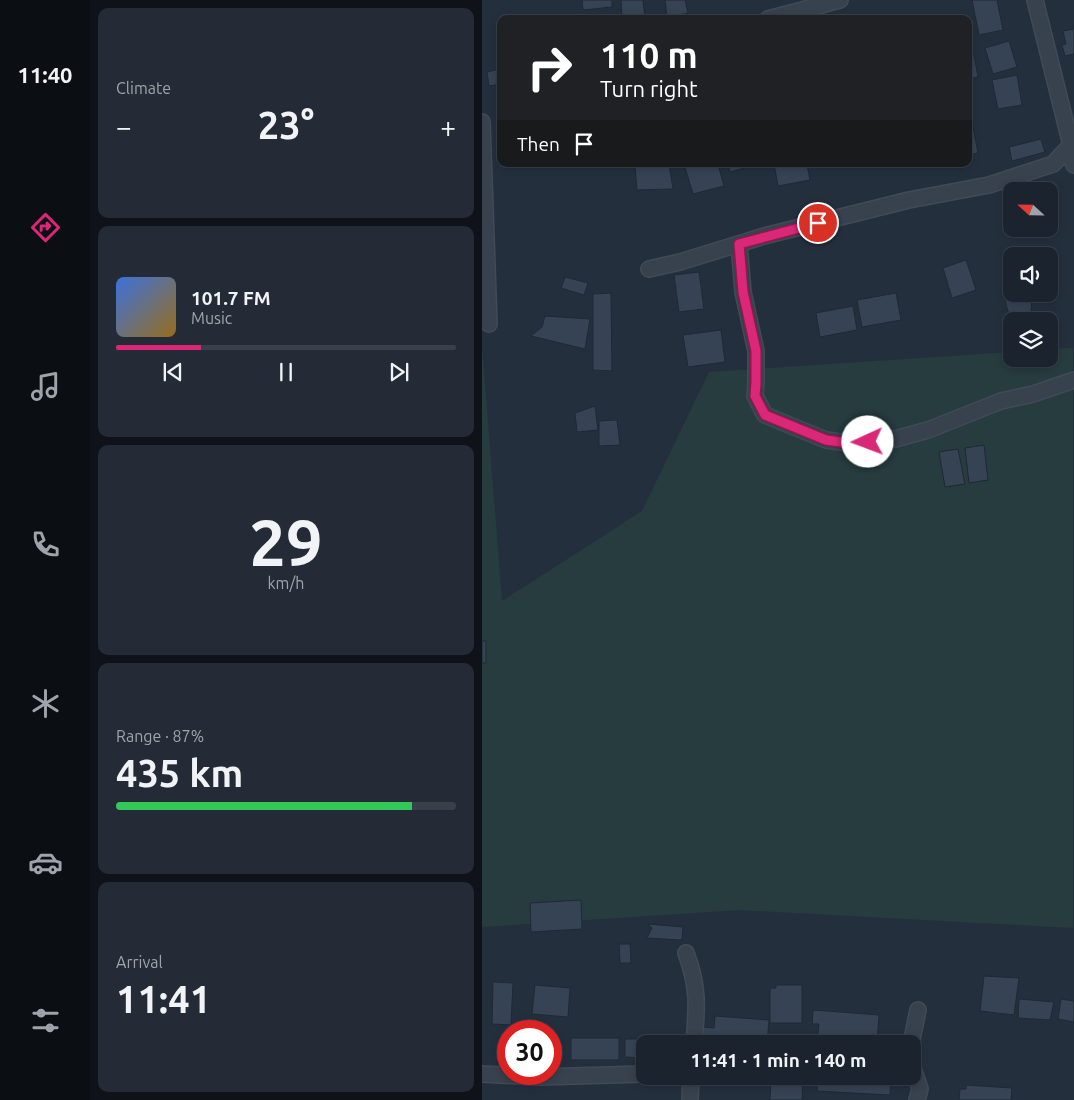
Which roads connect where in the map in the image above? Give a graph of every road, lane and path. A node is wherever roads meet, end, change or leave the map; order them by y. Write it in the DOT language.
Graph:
graph roads {
  1 [pos="840,0"];
  2 [pos="1035,0"];
  3 [pos="783,15"];
  4 [pos="482,122"];
  5 [pos="1071,145"];
  6 [pos="1074,165"];
  7 [pos="739,244"];
  8 [pos="648,269"];
  9 [pos="489,324"];
  10 [pos="1074,380"];
  11 [pos="686,952"];
  12 [pos="918,1010"];
  13 [pos="695,1035"];
  14 [pos="913,1035"];
  15 [pos="482,1074"];
  16 [pos="636,1074"];
  17 [pos="691,1085"];
  18 [pos="919,1085"];
  19 [pos="690,1100"];
  20 [pos="917,1100"];
  1 -- 3 [label="street"];
  2 -- 5 [label="street"];
  4 -- 9 [label="street"];
  5 -- 6 [label="street"];
  5 -- 7 [label="street"];
  7 -- 8 [label="street"];
  7 -- 10 [label="street"];
  11 -- 13 [label="street"];
  12 -- 14 [label="street"];
  15 -- 16 [label="street"];
  17 -- 19 [label="street"];
  18 -- 20 [label="street"];
}
